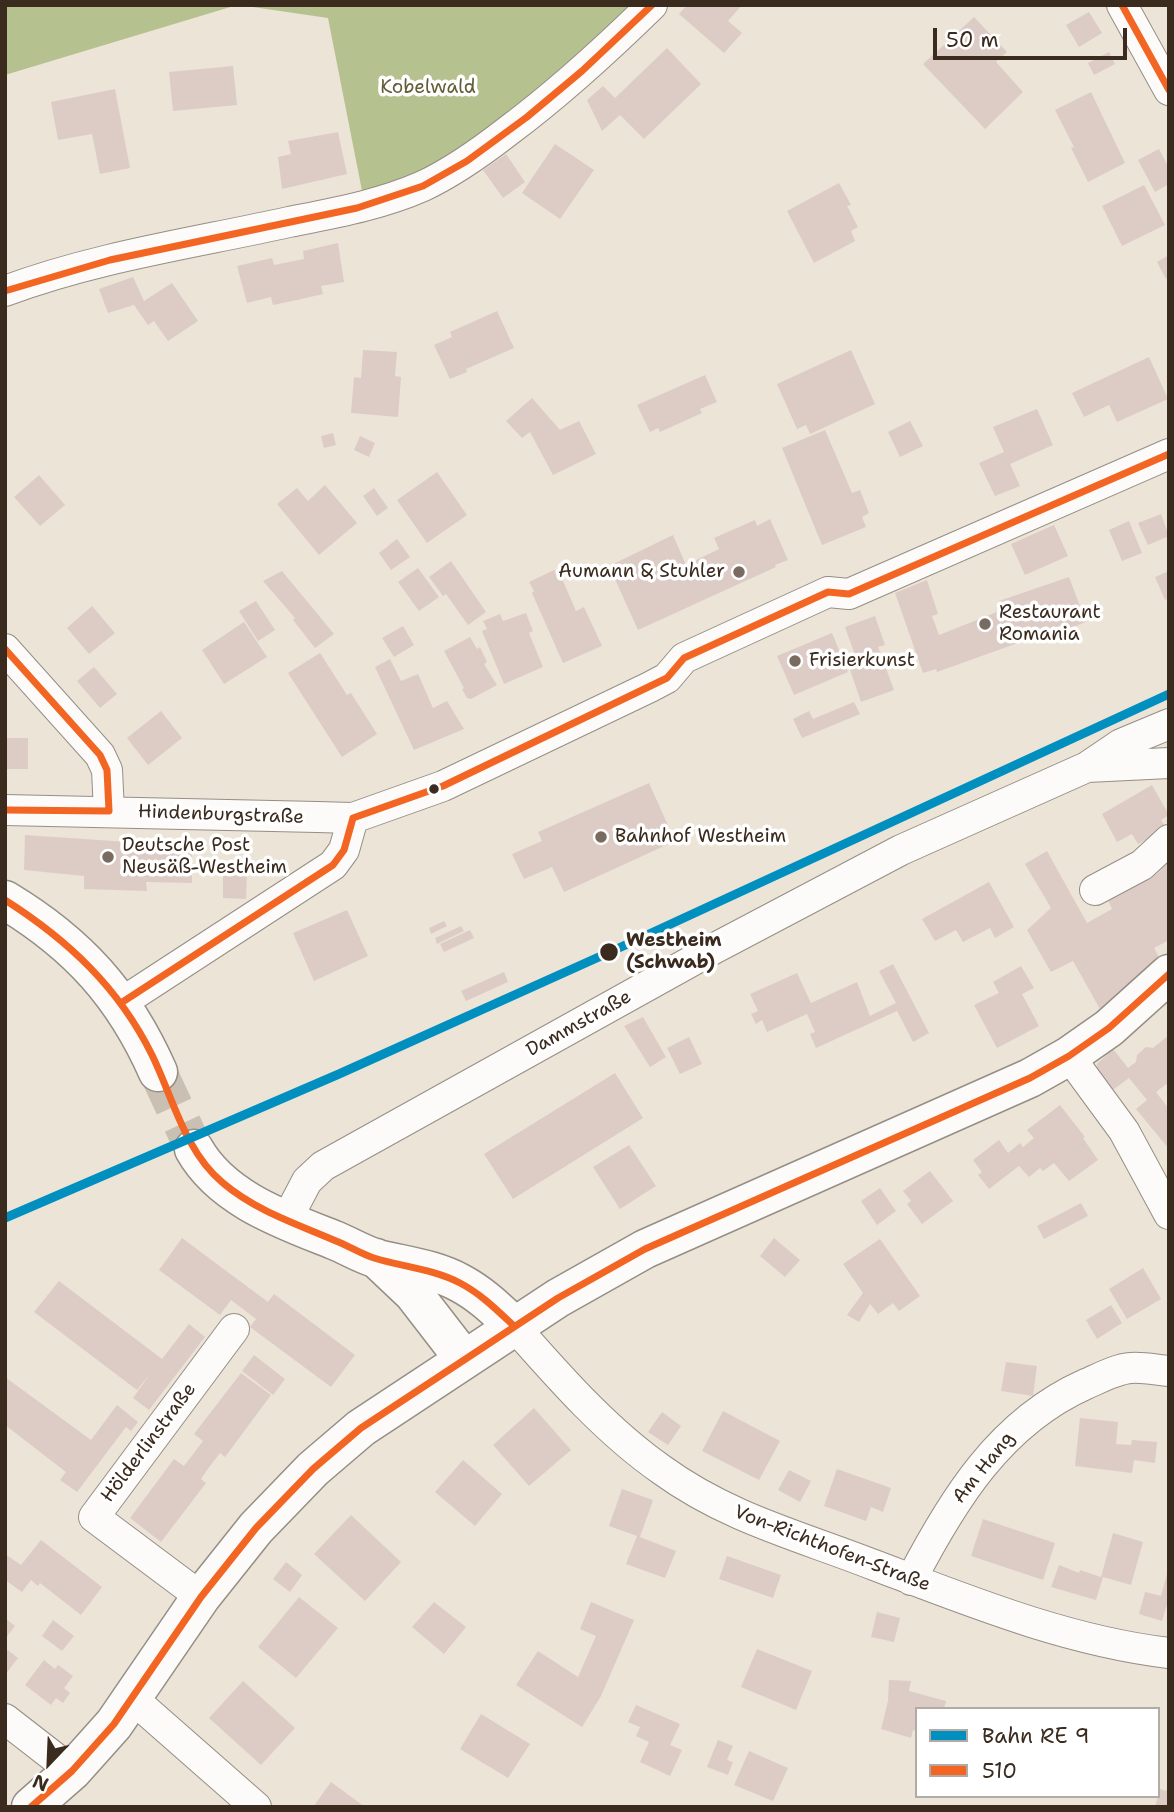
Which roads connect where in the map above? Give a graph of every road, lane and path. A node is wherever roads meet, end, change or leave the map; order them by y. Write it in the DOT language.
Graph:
graph roads {
  1 [pos="652,5"];
  2 [pos="1122,5"];
  3 [pos="1169,90"];
  4 [pos="5,291"];
  5 [pos="1169,454"];
  6 [pos="5,649"];
  7 [pos="1169,724"];
  8 [pos="1169,763"];
  9 [pos="1087,767"];
  10 [pos="5,810"];
  11 [pos="109,811"];
  12 [pos="354,818"];
  13 [pos="1169,839"];
  14 [pos="1095,890"];
  15 [pos="5,900"];
  16 [pos="1169,974"];
  17 [pos="121,1003"];
  18 [pos="1069,1056"];
  19 [pos="158,1072"];
  20 [pos="194,1149"];
  21 [pos="1169,1214"];
  22 [pos="286,1221"];
  23 [pos="376,1258"];
  24 [pos="514,1326"];
  25 [pos="234,1329"];
  26 [pos="464,1359"];
  27 [pos="1169,1371"];
  28 [pos="911,1580"];
  29 [pos="201,1597"];
  30 [pos="1169,1653"];
  31 [pos="133,1699"];
  32 [pos="5,1719"];
  33 [pos="72,1771"];
  34 [pos="31,1807"];
  35 [pos="256,1807"];
  1 -- 4 [label="street"];
  2 -- 3 [label="street"];
  5 -- 12 [label="street, Hindenburgstraße"];
  6 -- 11 [label="street"];
  7 -- 9 [label="street, Dammstraße"];
  8 -- 9 [label="street, Dammstraße"];
  9 -- 22 [label="street, Dammstraße"];
  10 -- 11 [label="street, Hindenburgstraße"];
  11 -- 12 [label="street, Hindenburgstraße"];
  12 -- 17 [label="street"];
  13 -- 14 [label="street"];
  15 -- 17 [label="street"];
  16 -- 18 [label="street"];
  17 -- 19 [label="street"];
  18 -- 21 [label="street"];
  18 -- 24 [label="street"];
  20 -- 22 [label="street"];
  22 -- 23 [label="street"];
  23 -- 24 [label="street"];
  23 -- 26 [label="street"];
  24 -- 26 [label="street"];
  24 -- 28 [label="street, Von-Richthofen-Straße"];
  25 -- 29 [label="street, Hölderlinstraße"];
  26 -- 29 [label="street"];
  27 -- 28 [label="street, Am Hang"];
  28 -- 30 [label="street, Von-Richthofen-Straße"];
  29 -- 31 [label="street"];
  31 -- 33 [label="street"];
  31 -- 35 [label="street"];
  32 -- 33 [label="street"];
  33 -- 34 [label="street"];
}
